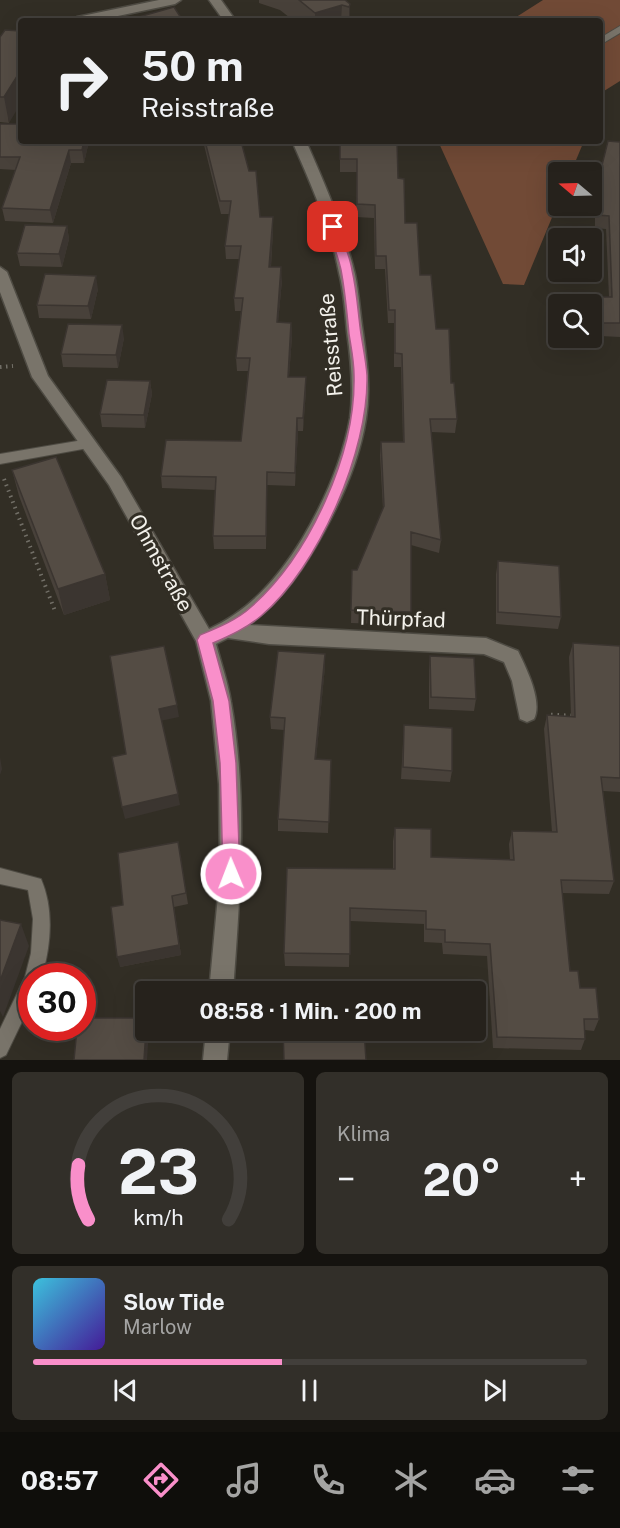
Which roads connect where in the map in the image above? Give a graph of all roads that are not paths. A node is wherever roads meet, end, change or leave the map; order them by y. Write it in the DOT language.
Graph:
graph roads {
  1 [pos="214,0"];
  2 [pos="167,1"];
  3 [pos="90,18"];
  4 [pos="228,18"];
  5 [pos="620,29"];
  6 [pos="603,40"];
  7 [pos="300,144"];
  8 [pos="0,272"];
  9 [pos="88,444"];
  10 [pos="0,459"];
  11 [pos="228,630"];
  12 [pos="205,640"];
  13 [pos="527,713"];
  14 [pos="0,876"];
  15 [pos="38,963"];
  16 [pos="222,981"];
  17 [pos="18,1009"];
  18 [pos="217,1041"];
  19 [pos="0,1049"];
  20 [pos="215,1060"];
  1 -- 4 [label="street"];
  2 -- 3 [label="street"];
  5 -- 6 [label="lane"];
  7 -- 11 [label="street, Reisstraße"];
  8 -- 9 [label="street, Ohmstraße"];
  9 -- 10 [label="lane"];
  9 -- 12 [label="street, Ohmstraße"];
  11 -- 12 [label="street, Reisstraße"];
  11 -- 13 [label="street, Thürpfad"];
  12 -- 16 [label="street, Ohmstraße"];
  14 -- 15 [label="lane"];
  17 -- 19 [label="lane"];
  18 -- 20 [label="street"];
}
